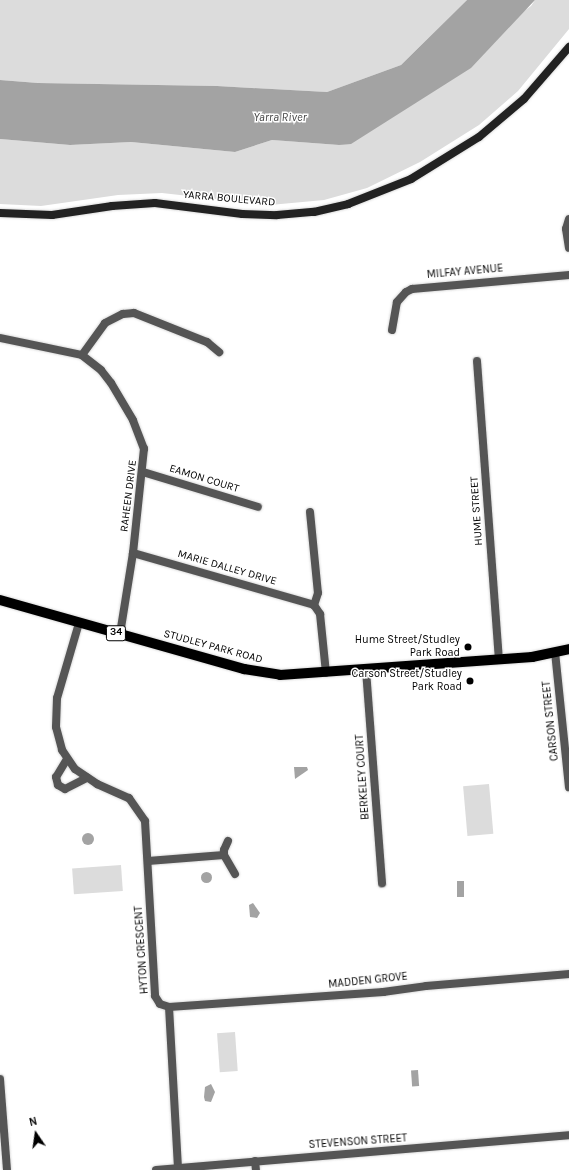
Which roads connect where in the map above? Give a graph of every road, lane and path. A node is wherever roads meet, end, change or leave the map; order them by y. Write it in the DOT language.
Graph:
graph roads {
  1 [pos="569,47"];
  2 [pos="0,213"];
  3 [pos="569,219"];
  4 [pos="569,248"];
  5 [pos="569,275"];
  6 [pos="392,330"];
  7 [pos="0,338"];
  8 [pos="219,352"];
  9 [pos="82,355"];
  10 [pos="477,361"];
  11 [pos="143,472"];
  12 [pos="258,507"];
  13 [pos="310,512"];
  14 [pos="133,553"];
  15 [pos="0,600"];
  16 [pos="314,605"];
  17 [pos="79,622"];
  18 [pos="120,634"];
  19 [pos="569,649"];
  20 [pos="555,652"];
  21 [pos="499,659"];
  22 [pos="366,670"];
  23 [pos="326,673"];
  24 [pos="68,759"];
  25 [pos="86,778"];
  26 [pos="569,787"];
  27 [pos="228,841"];
  28 [pos="224,855"];
  29 [pos="148,860"];
  30 [pos="235,874"];
  31 [pos="382,883"];
  32 [pos="569,974"];
  33 [pos="169,1007"];
  34 [pos="0,1079"];
  35 [pos="566,1137"];
  36 [pos="255,1161"];
  37 [pos="178,1168"];
  38 [pos="7,1170"];
  39 [pos="156,1170"];
  40 [pos="256,1170"];
  1 -- 2 [label="main road, YARRA BOULEVARD"];
  3 -- 4 [label="street"];
  5 -- 6 [label="street, MILFAY AVENUE"];
  7 -- 9 [label="street, RAHEEN DRIVE"];
  8 -- 9 [label="street"];
  9 -- 11 [label="street, RAHEEN DRIVE"];
  10 -- 21 [label="street, HUME STREET"];
  11 -- 12 [label="street, EAMON COURT"];
  11 -- 14 [label="street, RAHEEN DRIVE"];
  13 -- 16 [label="street"];
  14 -- 16 [label="street, MARIE DALLEY DRIVE"];
  14 -- 18 [label="street, RAHEEN DRIVE"];
  15 -- 17 [label="main road, STUDLEY PARK ROAD / 34"];
  16 -- 23 [label="street"];
  17 -- 18 [label="main road, STUDLEY PARK ROAD / 34"];
  17 -- 24 [label="street, HYTON CRESCENT"];
  18 -- 23 [label="main road, STUDLEY PARK ROAD / 34"];
  19 -- 20 [label="main road, STUDLEY PARK ROAD / 34"];
  20 -- 21 [label="main road, STUDLEY PARK ROAD / 34"];
  20 -- 26 [label="street, CARSON STREET"];
  21 -- 22 [label="main road, STUDLEY PARK ROAD / 34"];
  22 -- 23 [label="main road, STUDLEY PARK ROAD / 34"];
  22 -- 31 [label="street, BERKELEY COURT"];
  24 -- 25 [label="street, HYTON CRESCENT"];
  24 -- 25 [label="street"];
  25 -- 29 [label="street, HYTON CRESCENT"];
  27 -- 28 [label="street"];
  28 -- 29 [label="street"];
  28 -- 30 [label="street"];
  29 -- 33 [label="street, HYTON CRESCENT"];
  32 -- 33 [label="street, MADDEN GROVE"];
  33 -- 37 [label="street"];
  34 -- 38 [label="street"];
  35 -- 36 [label="street, STEVENSON STREET"];
  36 -- 37 [label="street, STEVENSON STREET"];
  36 -- 40 [label="street"];
  37 -- 39 [label="street, STEVENSON STREET"];
}
